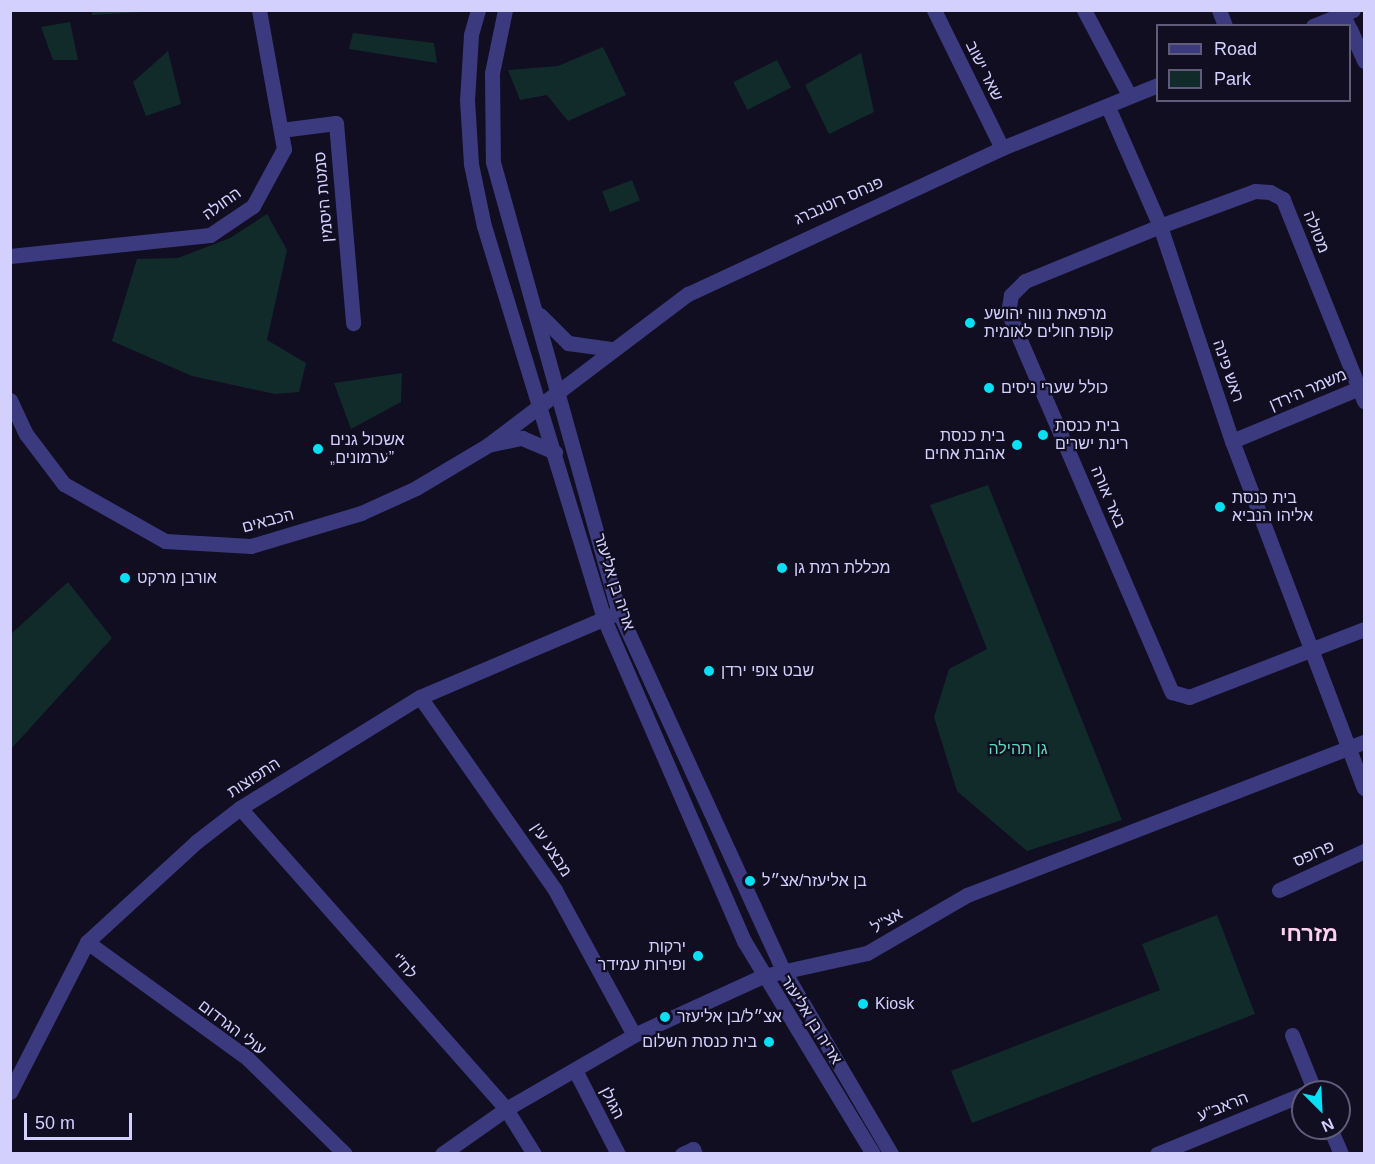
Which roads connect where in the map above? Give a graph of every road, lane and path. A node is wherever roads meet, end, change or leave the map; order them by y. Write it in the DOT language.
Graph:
graph roads {
  1 [pos="259,10"];
  2 [pos="478,10"];
  3 [pos="505,10"];
  4 [pos="934,10"];
  5 [pos="1084,10"];
  6 [pos="1218,10"];
  7 [pos="1347,18"];
  8 [pos="1224,24"];
  9 [pos="1322,24"];
  10 [pos="1351,28"];
  11 [pos="1365,61"];
  12 [pos="1156,86"];
  13 [pos="1129,95"];
  14 [pos="1108,107"];
  15 [pos="280,130"];
  16 [pos="1002,148"];
  17 [pos="1160,226"];
  18 [pos="10,256"];
  19 [pos="532,304"];
  20 [pos="353,323"];
  21 [pos="611,349"];
  22 [pos="557,389"];
  23 [pos="1363,391"];
  24 [pos="10,400"];
  25 [pos="540,406"];
  26 [pos="1232,441"];
  27 [pos="488,446"];
  28 [pos="555,452"];
  29 [pos="619,612"];
  30 [pos="604,619"];
  31 [pos="1365,629"];
  32 [pos="1314,647"];
  33 [pos="420,697"];
  34 [pos="1365,742"];
  35 [pos="1349,748"];
  36 [pos="1365,788"];
  37 [pos="240,808"];
  38 [pos="1365,851"];
  39 [pos="1279,890"];
  40 [pos="87,942"];
  41 [pos="782,968"];
  42 [pos="763,976"];
  43 [pos="634,1035"];
  44 [pos="1292,1035"];
  45 [pos="575,1070"];
  46 [pos="1306,1080"];
  47 [pos="10,1092"];
  48 [pos="1291,1100"];
  49 [pos="506,1109"];
  50 [pos="1335,1140"];
  51 [pos="444,1153"];
  52 [pos="345,1154"];
  53 [pos="534,1154"];
  54 [pos="618,1154"];
  55 [pos="682,1154"];
  56 [pos="695,1154"];
  57 [pos="873,1154"];
  58 [pos="891,1154"];
  59 [pos="1157,1154"];
  60 [pos="1341,1154"];
  1 -- 15 [label="street, החולה"];
  2 -- 25 [label="street, אריה בן אליעזר"];
  3 -- 19 [label="street, אריה בן אליעזר"];
  4 -- 16 [label="street, שאר ישוב"];
  5 -- 13 [label="street"];
  6 -- 8 [label="street"];
  7 -- 9 [label="street"];
  10 -- 11 [label="street"];
  12 -- 13 [label="street, פנחס רוטנברג"];
  13 -- 14 [label="street, פנחס רוטנברג"];
  14 -- 16 [label="street, פנחס רוטנברג"];
  14 -- 17 [label="street, ראש פינה"];
  15 -- 18 [label="street, החולה"];
  15 -- 20 [label="street, סמטת היסמין"];
  16 -- 21 [label="street, פנחס רוטנברג"];
  17 -- 23 [label="street, מטולה"];
  17 -- 26 [label="street, ראש פינה"];
  17 -- 32 [label="street, באר אורה"];
  19 -- 21 [label="street"];
  19 -- 22 [label="street, אריה בן אליעזר"];
  21 -- 22 [label="street, פנחס רוטנברג"];
  22 -- 25 [label="street, הכבאים"];
  22 -- 29 [label="street, אריה בן אליעזר"];
  23 -- 26 [label="street, משמר הירדן"];
  24 -- 27 [label="street, הכבאים"];
  25 -- 27 [label="street, הכבאים"];
  25 -- 28 [label="street, אריה בן אליעזר"];
  26 -- 32 [label="street, ראש פינה"];
  27 -- 28 [label="street"];
  28 -- 30 [label="street, אריה בן אליעזר"];
  29 -- 30 [label="street, התפוצות"];
  29 -- 41 [label="street, אריה בן אליעזר"];
  30 -- 33 [label="street, התפוצות"];
  30 -- 42 [label="street, אריה בן אליעזר"];
  31 -- 32 [label="street"];
  32 -- 35 [label="street, ראש פינה"];
  33 -- 37 [label="street, התפוצות"];
  33 -- 43 [label="street, מבצע עין"];
  34 -- 35 [label="street, אצ\"ל"];
  35 -- 36 [label="street, ראש פינה"];
  35 -- 41 [label="street, אצ\"ל"];
  37 -- 40 [label="street, התפוצות"];
  37 -- 49 [label="street, לח\"י"];
  38 -- 39 [label="street, פרופס"];
  40 -- 47 [label="street, התפוצות"];
  40 -- 52 [label="street, עולי הגרדום"];
  41 -- 42 [label="street, אצ\"ל"];
  41 -- 58 [label="street, אריה בן אליעזר"];
  42 -- 43 [label="street, אצ\"ל"];
  42 -- 57 [label="street, אריה בן אליעזר"];
  43 -- 45 [label="street, אצ\"ל"];
  44 -- 46 [label="street"];
  45 -- 49 [label="street, אצ\"ל"];
  45 -- 54 [label="street, הגולן"];
  48 -- 59 [label="street, הראב\"ע"];
  49 -- 51 [label="street, אצ\"ל"];
  49 -- 53 [label="street, לח\"י"];
  50 -- 60 [label="street"];
  55 -- 56 [label="street"];
}
